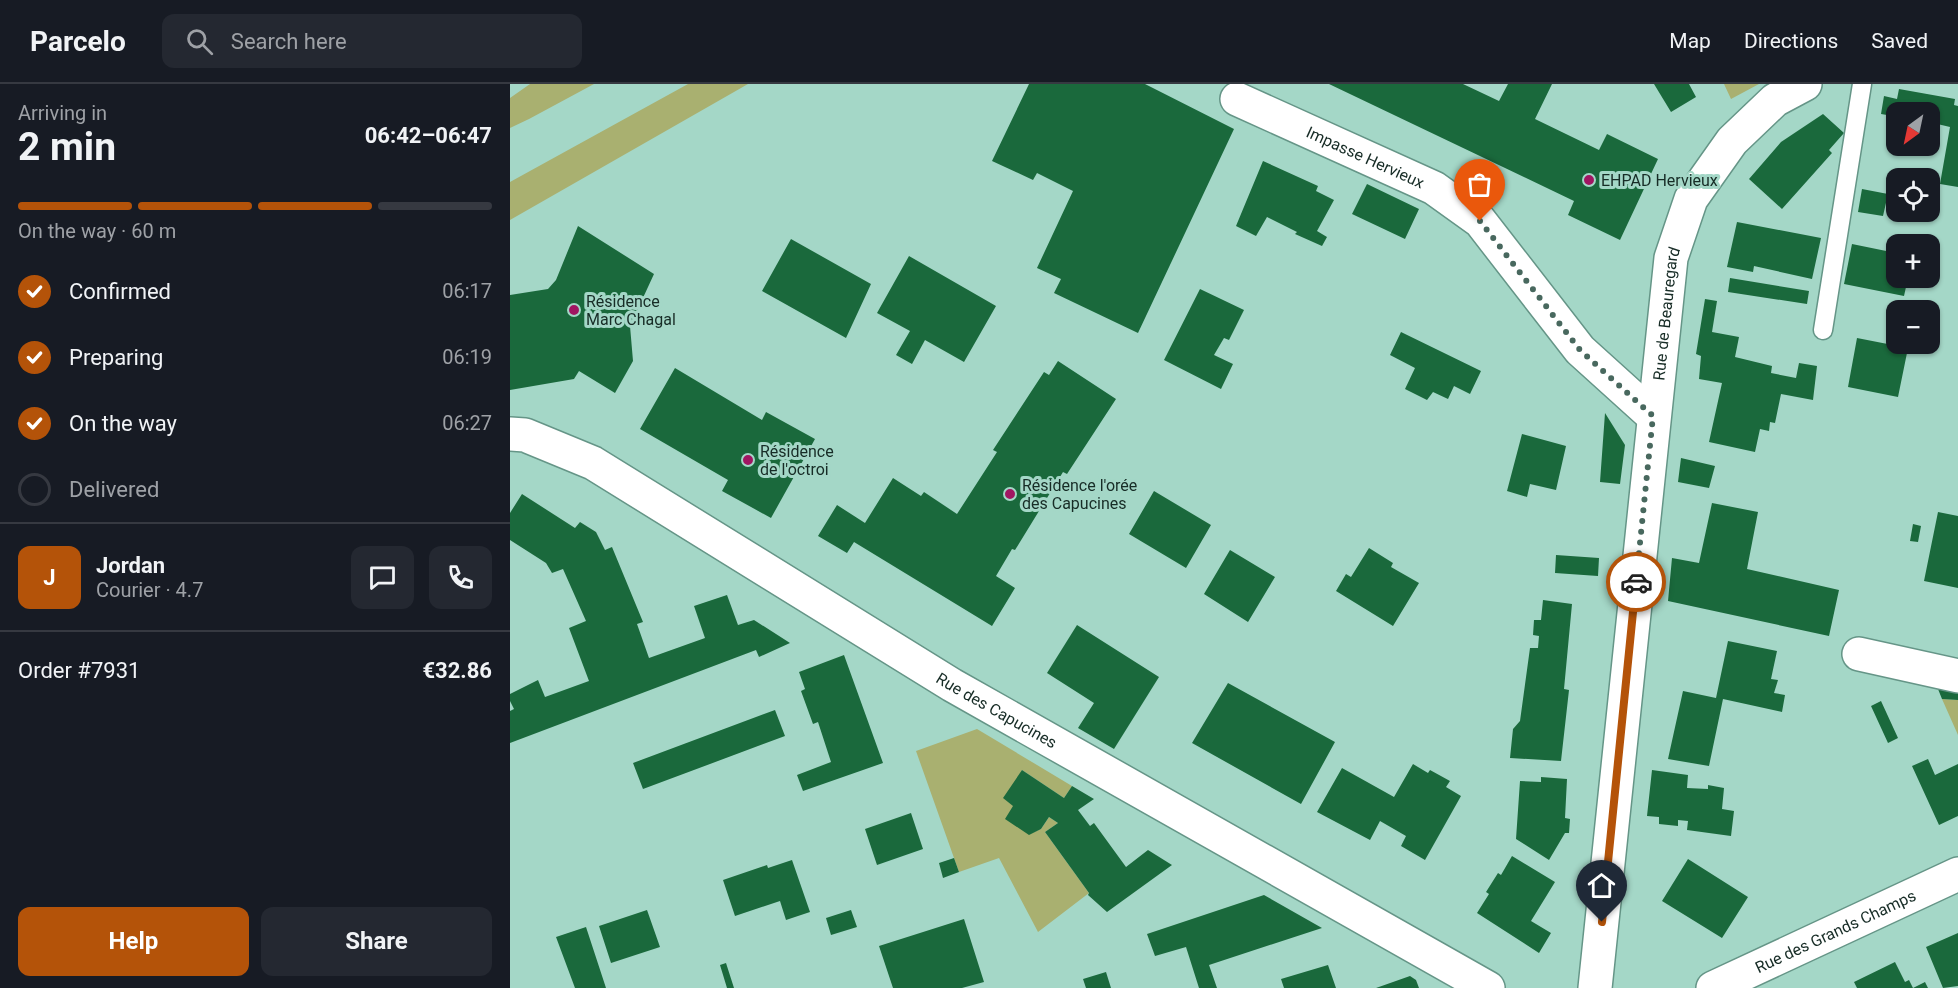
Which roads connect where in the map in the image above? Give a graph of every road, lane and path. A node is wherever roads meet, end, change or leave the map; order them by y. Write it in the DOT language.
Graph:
graph roads {
  1 [pos="1806,84"];
  2 [pos="1862,84"];
  3 [pos="1237,99"];
  4 [pos="1823,330"];
  5 [pos="1653,416"];
  6 [pos="510,434"];
  7 [pos="1859,654"];
  8 [pos="1958,676"];
  9 [pos="1958,874"];
  10 [pos="1488,988"];
  11 [pos="1595,988"];
  12 [pos="1713,988"];
  1 -- 5 [label="street, Rue de Beauregard"];
  2 -- 4 [label="lane"];
  3 -- 5 [label="street, Impasse Hervieux"];
  5 -- 11 [label="street, Rue de Beauregard"];
  6 -- 10 [label="street, Rue des Capucines"];
  7 -- 8 [label="street"];
  9 -- 12 [label="street, Rue des Grands Champs"];
}
